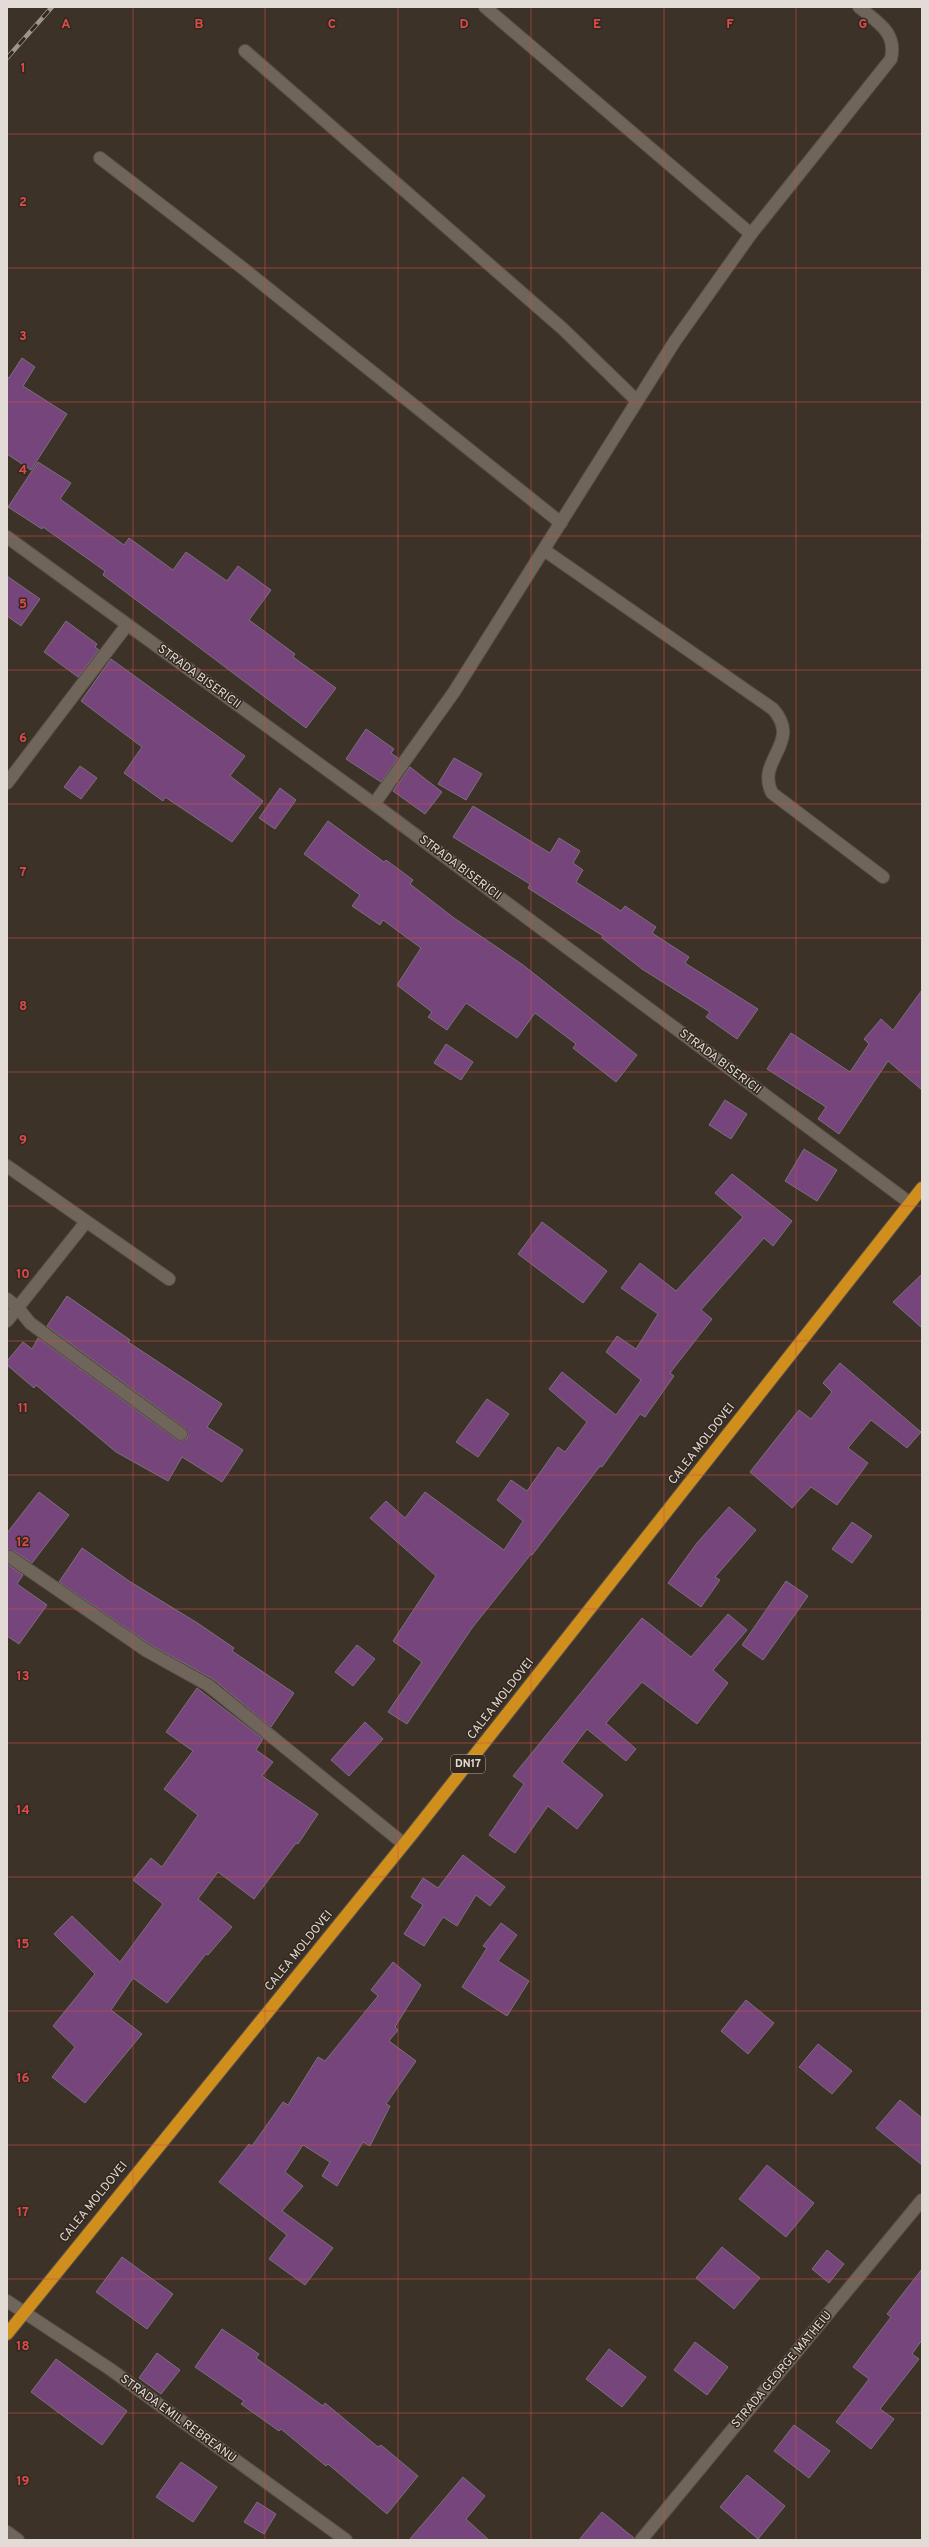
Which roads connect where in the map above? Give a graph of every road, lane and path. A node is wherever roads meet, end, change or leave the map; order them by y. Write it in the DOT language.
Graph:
graph roads {
  1 [pos="485,7"];
  2 [pos="859,7"];
  3 [pos="245,51"];
  4 [pos="100,158"];
  5 [pos="750,234"];
  6 [pos="636,400"];
  7 [pos="561,523"];
  8 [pos="7,537"];
  9 [pos="544,550"];
  10 [pos="127,625"];
  11 [pos="7,782"];
  12 [pos="374,804"];
  13 [pos="883,877"];
  14 [pos="7,1166"];
  15 [pos="922,1188"];
  16 [pos="910,1204"];
  17 [pos="86,1222"];
  18 [pos="169,1279"];
  19 [pos="7,1299"];
  20 [pos="18,1308"];
  21 [pos="7,1321"];
  22 [pos="181,1434"];
  23 [pos="10,1557"];
  24 [pos="404,1844"];
  25 [pos="922,2200"];
  26 [pos="7,2302"];
  27 [pos="23,2313"];
  28 [pos="7,2334"];
  29 [pos="7,2532"];
  30 [pos="18,2540"];
  31 [pos="346,2540"];
  32 [pos="641,2540"];
  1 -- 5 [label="street"];
  2 -- 5 [label="street"];
  3 -- 6 [label="street"];
  4 -- 7 [label="street"];
  5 -- 6 [label="street"];
  6 -- 7 [label="street"];
  7 -- 9 [label="street"];
  8 -- 10 [label="street, STRADA BISERICII"];
  9 -- 12 [label="street"];
  9 -- 13 [label="street"];
  10 -- 11 [label="street"];
  10 -- 12 [label="street, STRADA BISERICII"];
  12 -- 16 [label="street, STRADA BISERICII"];
  14 -- 17 [label="street"];
  15 -- 16 [label="highway, CALEA MOLDOVEI / DN17"];
  16 -- 24 [label="highway, CALEA MOLDOVEI / DN17"];
  17 -- 18 [label="street"];
  17 -- 20 [label="street"];
  19 -- 20 [label="street"];
  20 -- 21 [label="street"];
  20 -- 22 [label="street"];
  23 -- 24 [label="street"];
  24 -- 27 [label="highway, CALEA MOLDOVEI / DN17"];
  25 -- 32 [label="street, STRADA GEORGE MATHEIU"];
  26 -- 27 [label="street, STRADA EMIL REBREANU"];
  27 -- 28 [label="highway, CALEA MOLDOVEI / DN17"];
  27 -- 31 [label="street, STRADA EMIL REBREANU"];
  29 -- 30 [label="street"];
}
